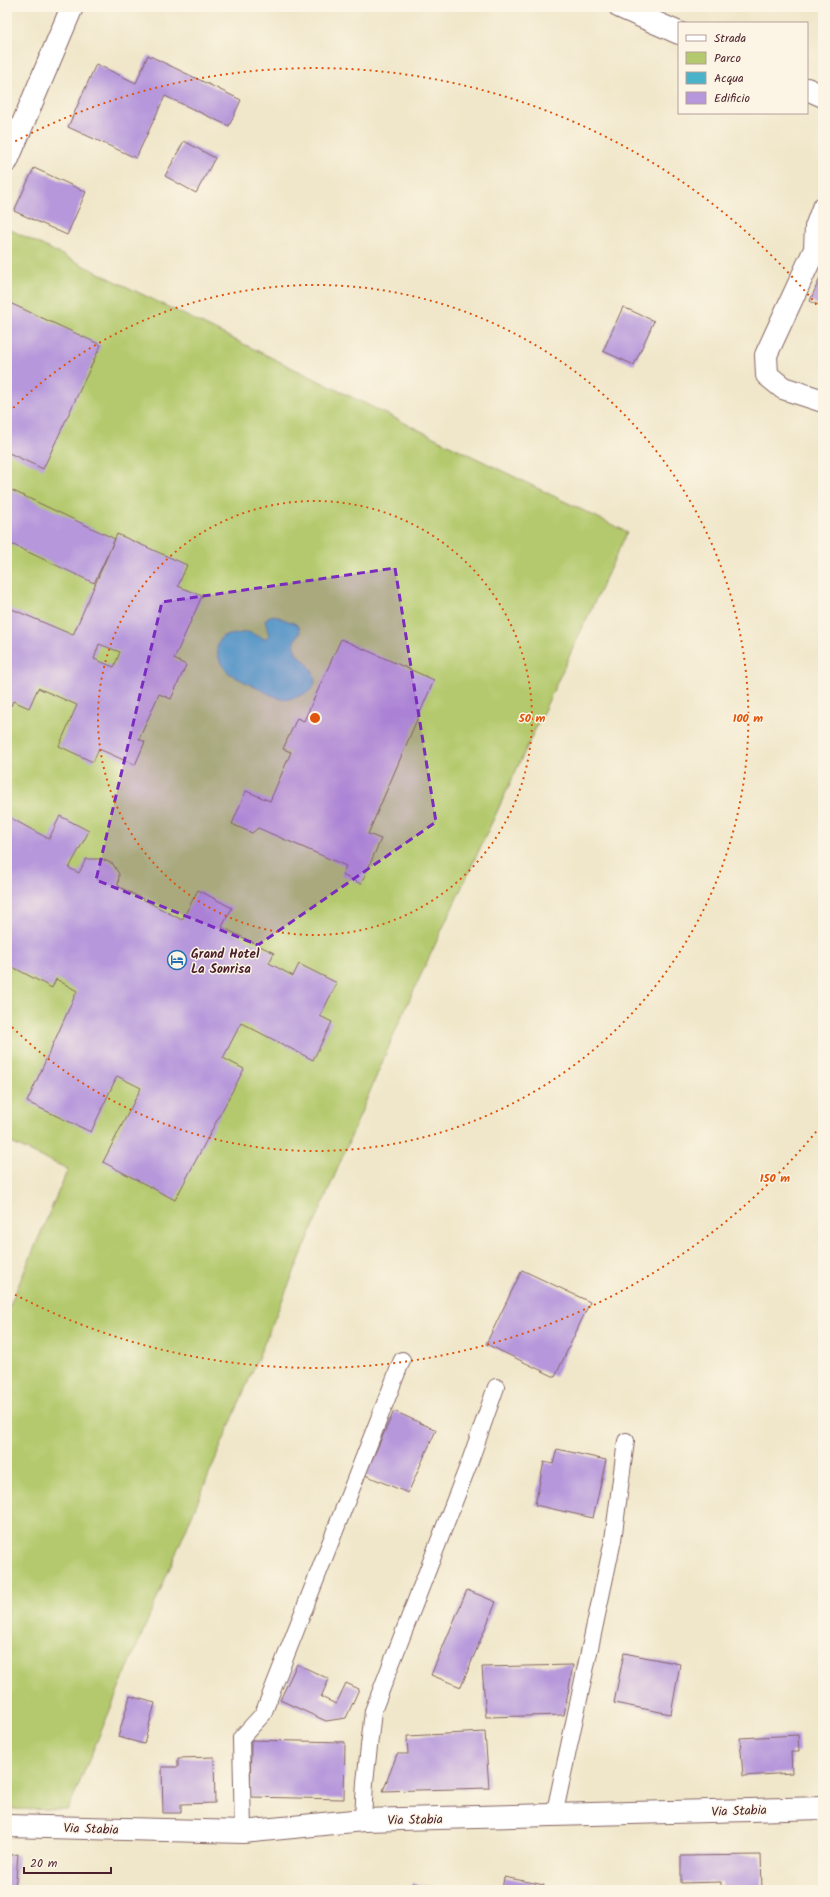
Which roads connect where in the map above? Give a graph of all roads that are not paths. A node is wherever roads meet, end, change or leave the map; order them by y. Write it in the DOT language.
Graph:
graph roads {
  1 [pos="72,7"];
  2 [pos="620,7"];
  3 [pos="678,33"];
  4 [pos="808,89"];
  5 [pos="823,96"];
  6 [pos="7,161"];
  7 [pos="823,208"];
  8 [pos="823,401"];
  9 [pos="402,1360"];
  10 [pos="496,1387"];
  11 [pos="626,1441"];
  12 [pos="823,1808"];
  13 [pos="554,1816"];
  14 [pos="363,1820"];
  15 [pos="7,1826"];
  16 [pos="243,1832"];
  1 -- 6 [label="main road"];
  2 -- 3 [label="main road"];
  4 -- 5 [label="main road"];
  7 -- 8 [label="main road"];
  9 -- 16 [label="lane"];
  10 -- 14 [label="lane"];
  11 -- 13 [label="lane"];
  12 -- 13 [label="main road, Via Stabia"];
  13 -- 14 [label="main road, Via Stabia"];
  14 -- 16 [label="main road, Via Stabia"];
  15 -- 16 [label="main road, Via Stabia"];
}
